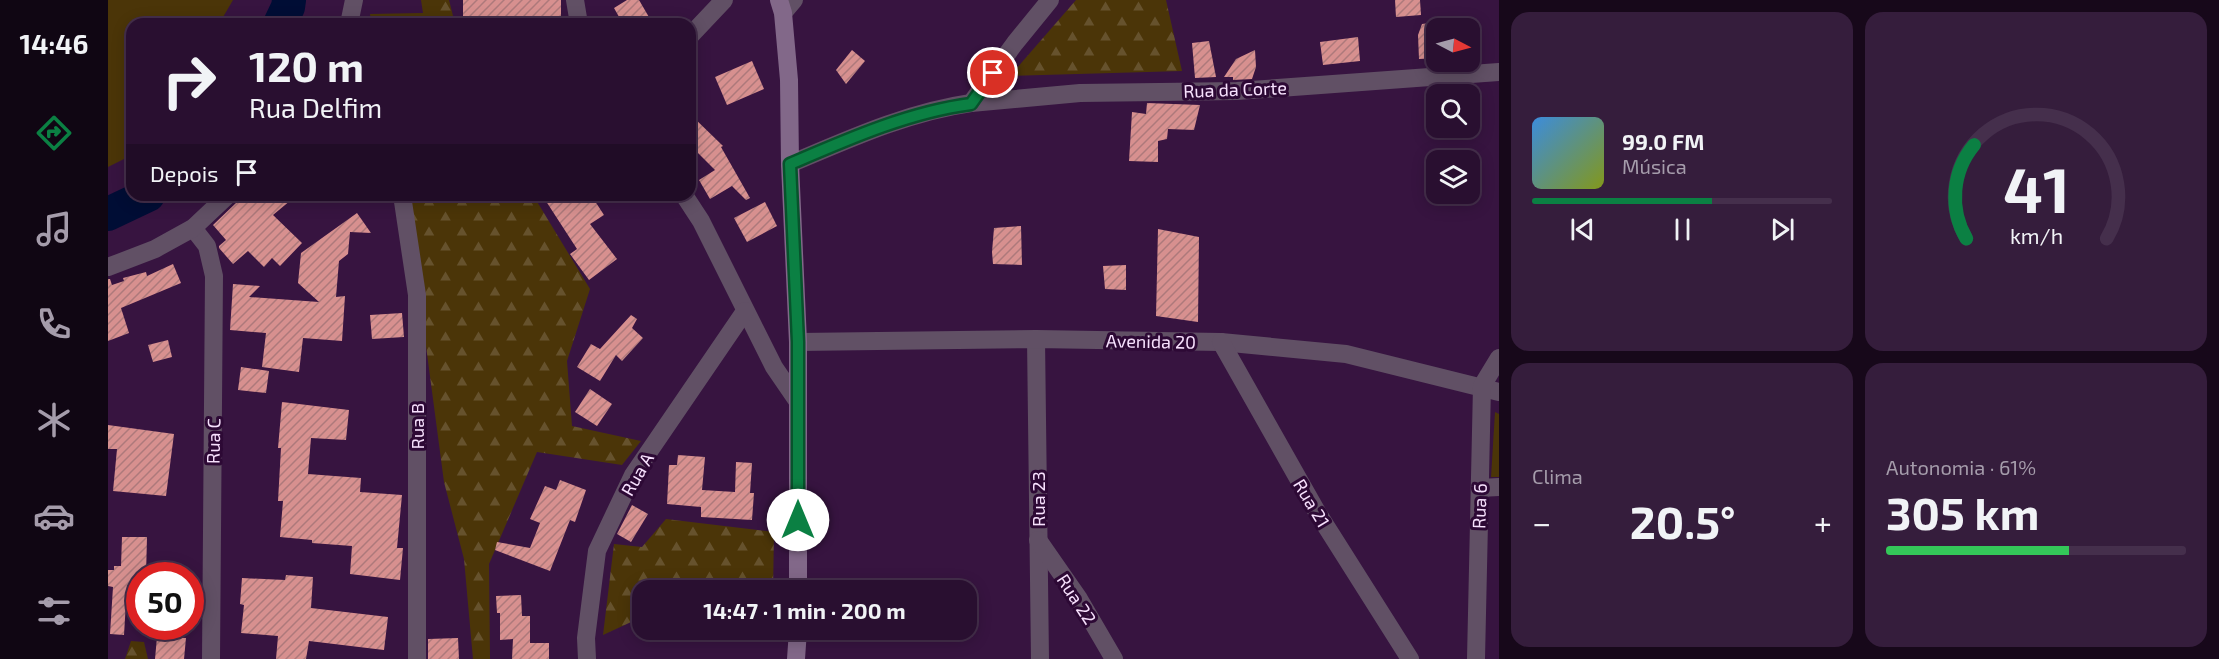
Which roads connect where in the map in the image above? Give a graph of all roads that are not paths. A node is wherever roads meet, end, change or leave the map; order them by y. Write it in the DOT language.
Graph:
graph roads {
  1 [pos="354,0"];
  2 [pos="575,0"];
  3 [pos="724,0"];
  4 [pos="1050,0"];
  5 [pos="785,4"];
  6 [pos="350,18"];
  7 [pos="578,18"];
  8 [pos="696,30"];
  9 [pos="1499,72"];
  10 [pos="971,104"];
  11 [pos="790,164"];
  12 [pos="222,201"];
  13 [pos="403,201"];
  14 [pos="688,201"];
  15 [pos="194,228"];
  16 [pos="108,267"];
  17 [pos="745,311"];
  18 [pos="1036,339"];
  19 [pos="798,342"];
  20 [pos="1221,342"];
  21 [pos="1499,358"];
  22 [pos="1491,389"];
  23 [pos="798,402"];
  24 [pos="1499,487"];
  25 [pos="1480,488"];
  26 [pos="1038,540"];
  27 [pos="798,580"];
  28 [pos="797,640"];
  29 [pos="210,659"];
  30 [pos="417,659"];
  31 [pos="587,659"];
  32 [pos="796,659"];
  33 [pos="1040,659"];
  34 [pos="1114,659"];
  35 [pos="1410,659"];
  36 [pos="1476,659"];
  1 -- 6 [label="street"];
  2 -- 7 [label="street"];
  3 -- 8 [label="street"];
  4 -- 10 [label="street"];
  5 -- 11 [label="main road"];
  9 -- 10 [label="street, Rua da Corte"];
  10 -- 11 [label="street, Rua da Corte"];
  11 -- 19 [label="main road"];
  12 -- 15 [label="street"];
  13 -- 30 [label="street, Rua B"];
  14 -- 17 [label="street"];
  15 -- 16 [label="street"];
  15 -- 29 [label="street, Rua C"];
  17 -- 23 [label="street"];
  17 -- 31 [label="street, Rua A"];
  18 -- 19 [label="street, Avenida 20"];
  18 -- 20 [label="street, Avenida 20"];
  18 -- 26 [label="street, Rua 23"];
  19 -- 23 [label="main road"];
  20 -- 22 [label="street, Avenida 20"];
  20 -- 35 [label="street, Rua 21"];
  21 -- 22 [label="street"];
  22 -- 25 [label="street, Rua 6"];
  23 -- 27 [label="main road"];
  24 -- 25 [label="street"];
  25 -- 36 [label="street, Rua 6"];
  26 -- 33 [label="street, Rua 23"];
  26 -- 34 [label="street, Rua 22"];
  28 -- 32 [label="main road"];
}
